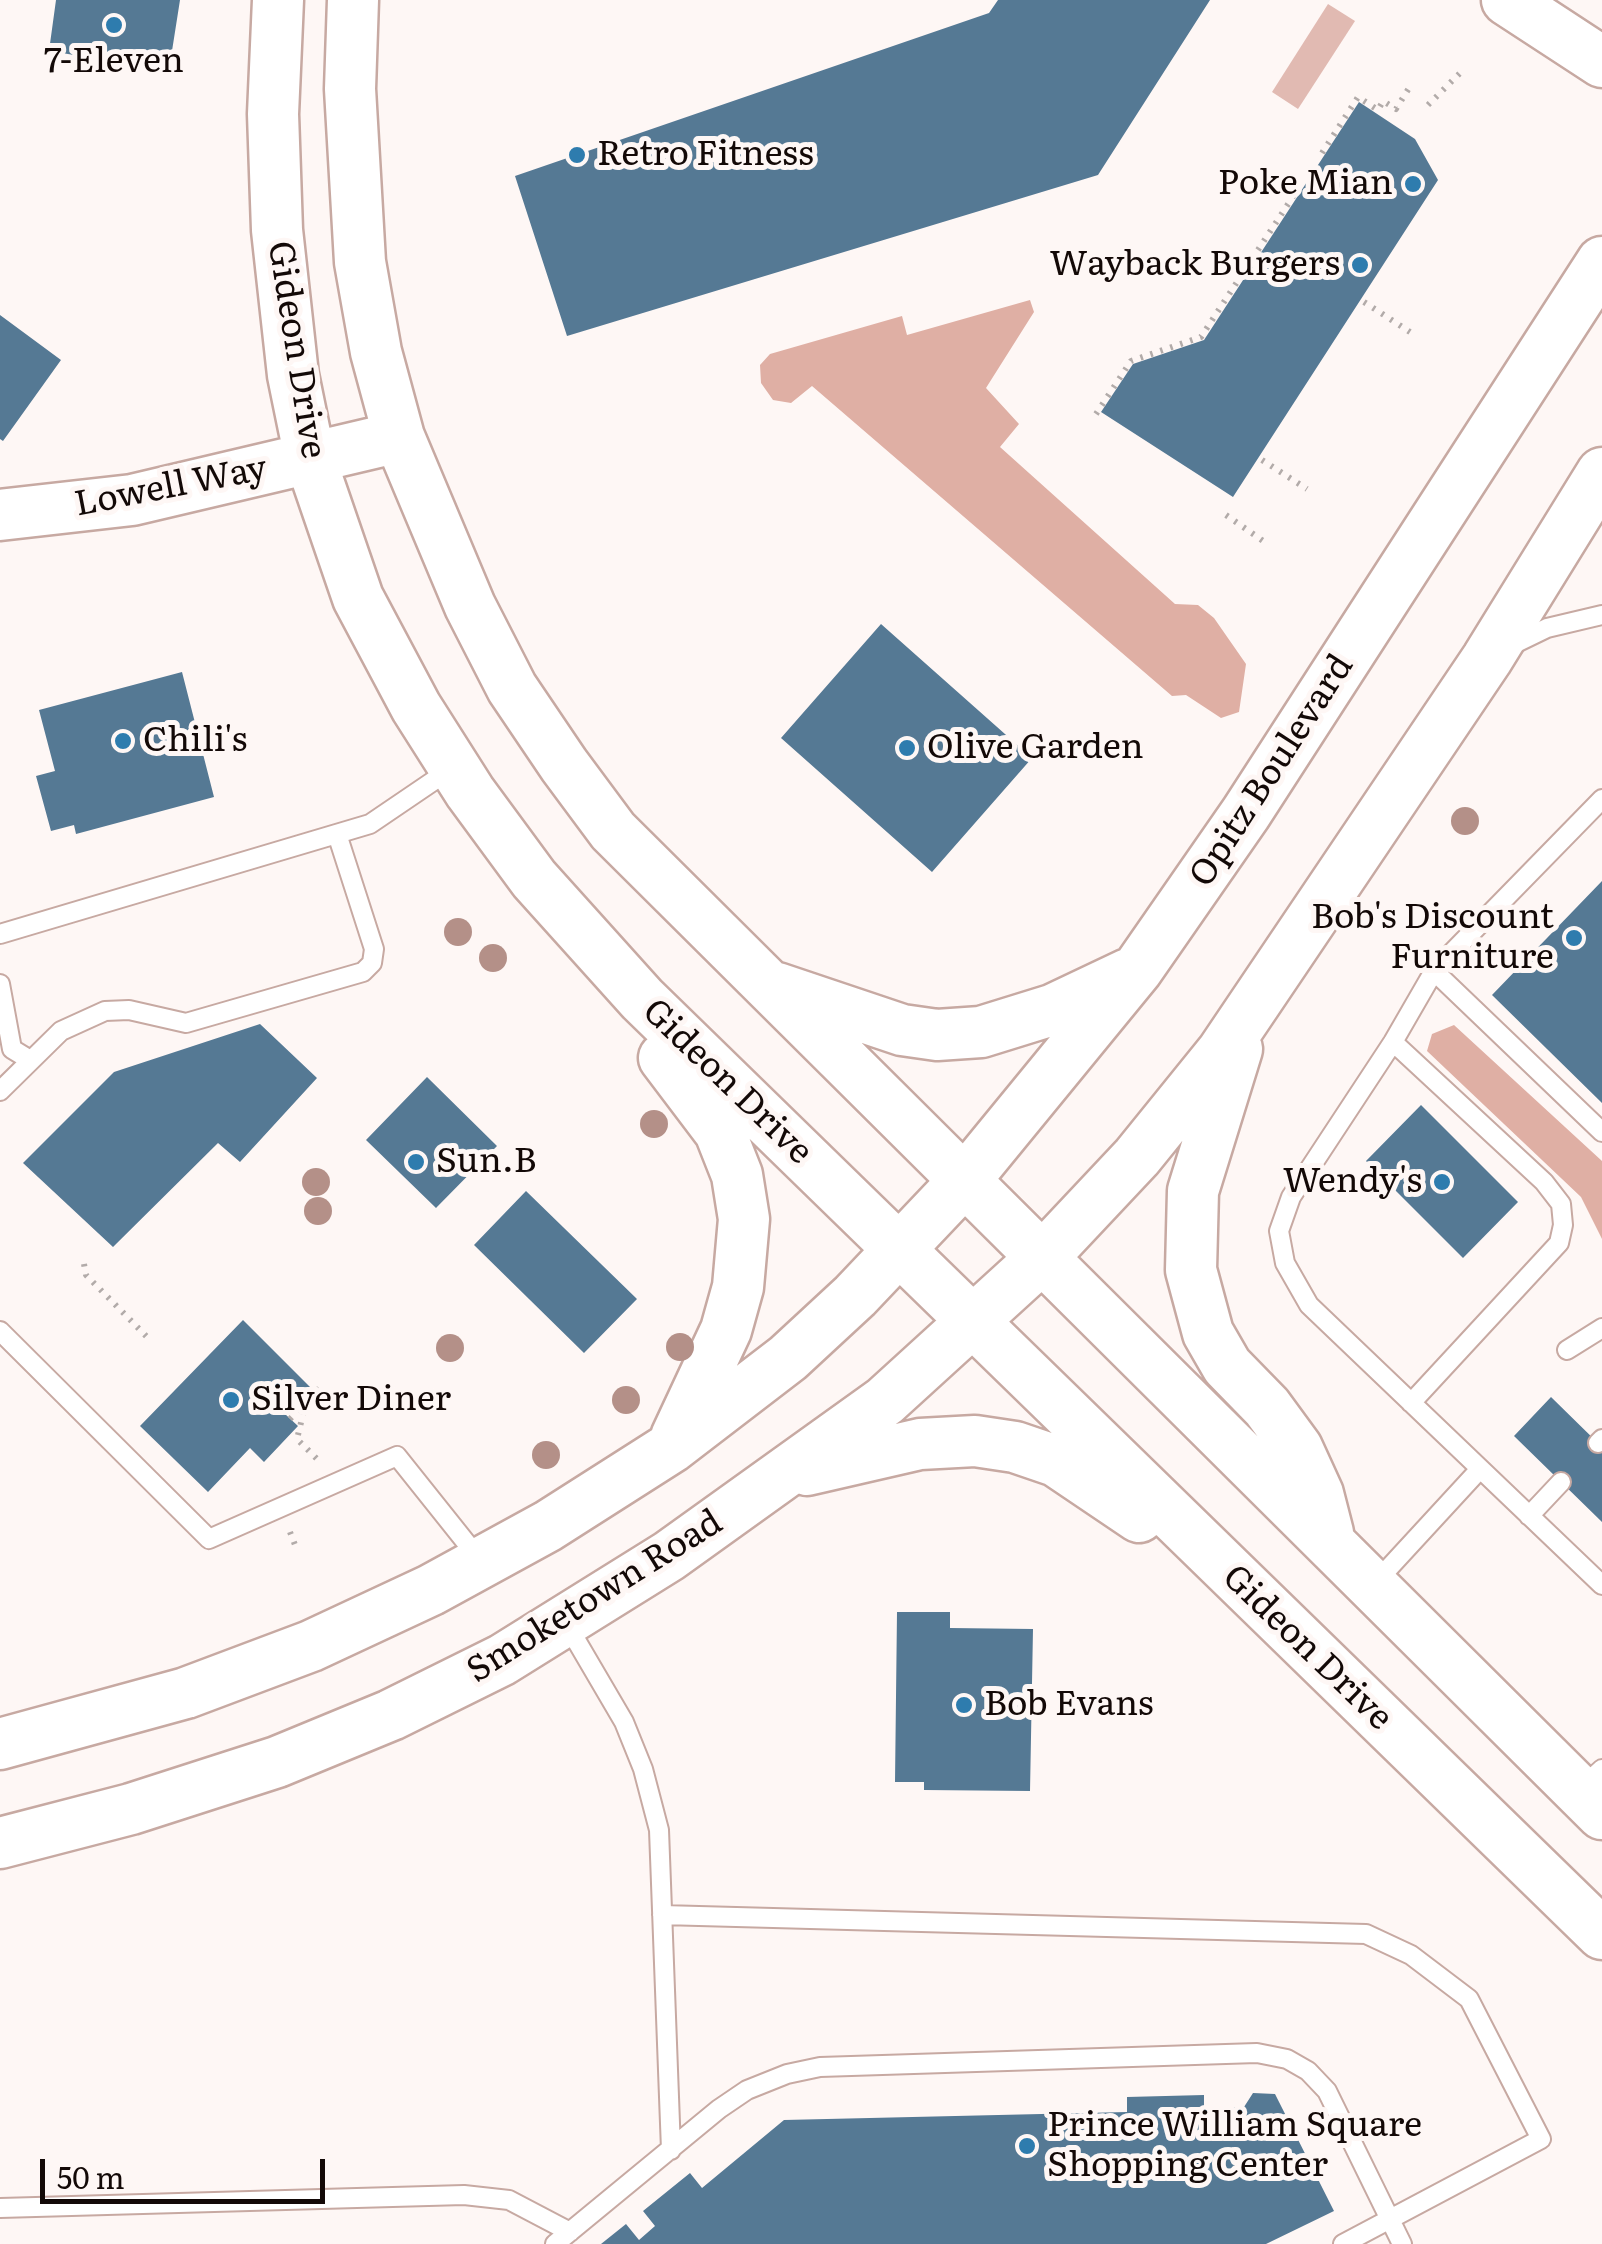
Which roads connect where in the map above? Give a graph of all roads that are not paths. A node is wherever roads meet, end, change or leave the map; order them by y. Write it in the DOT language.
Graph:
graph roads {
  1 [pos="278,0"];
  2 [pos="353,0"];
  3 [pos="1507,0"];
  4 [pos="1602,62"];
  5 [pos="1602,262"];
  6 [pos="399,437"];
  7 [pos="310,458"];
  8 [pos="1602,474"];
  9 [pos="0,514"];
  10 [pos="1602,615"];
  11 [pos="1487,658"];
  12 [pos="454,767"];
  13 [pos="1602,799"];
  14 [pos="337,834"];
  15 [pos="0,934"];
  16 [pos="611,968"];
  17 [pos="1137,970"];
  18 [pos="1434,971"];
  19 [pos="0,984"];
  20 [pos="768,985"];
  21 [pos="1249,1012"];
  22 [pos="1394,1042"];
  23 [pos="30,1060"];
  24 [pos="0,1091"];
  25 [pos="1602,1132"];
  26 [pos="965,1180"];
  27 [pos="900,1250"];
  28 [pos="1043,1258"];
  29 [pos="974,1324"];
  30 [pos="1602,1328"];
  31 [pos="0,1331"];
  32 [pos="1567,1350"];
  33 [pos="1411,1403"];
  34 [pos="672,1447"];
  35 [pos="1480,1469"];
  36 [pos="787,1474"];
  37 [pos="1561,1482"];
  38 [pos="1529,1516"];
  39 [pos="1330,1543"];
  40 [pos="1204,1547"];
  41 [pos="482,1562"];
  42 [pos="1373,1585"];
  43 [pos="1602,1585"];
  44 [pos="566,1623"];
  45 [pos="0,1744"];
  46 [pos="1594,1791"];
  47 [pos="0,1843"];
  48 [pos="662,1914"];
  49 [pos="1602,1934"];
  50 [pos="671,2150"];
  51 [pos="0,2208"];
  52 [pos="1391,2221"];
  53 [pos="562,2238"];
  54 [pos="1344,2244"];
  55 [pos="1402,2244"];
  1 -- 7 [label="main road, Gideon Drive"];
  2 -- 6 [label="main road"];
  3 -- 4 [label="main road"];
  5 -- 17 [label="main road, Opitz Boulevard"];
  6 -- 7 [label="main road, Lowell Way"];
  6 -- 20 [label="main road"];
  7 -- 9 [label="main road, Lowell Way"];
  7 -- 12 [label="main road, Gideon Drive"];
  8 -- 11 [label="main road"];
  10 -- 11 [label="lane"];
  11 -- 21 [label="main road"];
  12 -- 14 [label="lane"];
  12 -- 16 [label="main road, Gideon Drive"];
  13 -- 18 [label="lane"];
  14 -- 15 [label="lane"];
  14 -- 23 [label="lane"];
  16 -- 27 [label="main road, Gideon Drive"];
  16 -- 34 [label="main road"];
  17 -- 20 [label="main road"];
  17 -- 26 [label="main road, Opitz Boulevard"];
  18 -- 22 [label="lane"];
  18 -- 25 [label="lane"];
  19 -- 23 [label="lane"];
  20 -- 26 [label="main road"];
  21 -- 28 [label="main road"];
  21 -- 39 [label="main road"];
  22 -- 33 [label="lane"];
  22 -- 33 [label="lane"];
  23 -- 24 [label="lane"];
  26 -- 27 [label="main road, Opitz Boulevard"];
  26 -- 28 [label="main road"];
  27 -- 29 [label="main road, Gideon Drive"];
  27 -- 34 [label="main road"];
  28 -- 29 [label="main road"];
  28 -- 39 [label="main road"];
  29 -- 36 [label="main road, Smoketown Road"];
  29 -- 40 [label="main road, Gideon Drive"];
  30 -- 32 [label="lane"];
  31 -- 41 [label="lane"];
  33 -- 35 [label="lane"];
  34 -- 41 [label="main road"];
  35 -- 38 [label="lane"];
  35 -- 42 [label="lane"];
  36 -- 40 [label="main road"];
  36 -- 44 [label="main road, Smoketown Road"];
  37 -- 38 [label="lane"];
  38 -- 43 [label="lane"];
  39 -- 42 [label="main road"];
  40 -- 49 [label="main road, Gideon Drive"];
  41 -- 45 [label="main road"];
  42 -- 46 [label="main road"];
  44 -- 47 [label="main road, Smoketown Road"];
  44 -- 48 [label="lane"];
  48 -- 50 [label="lane"];
  48 -- 52 [label="lane"];
  50 -- 52 [label="lane"];
  50 -- 53 [label="lane"];
  51 -- 53 [label="lane"];
  52 -- 54 [label="lane"];
  52 -- 55 [label="lane"];
}
